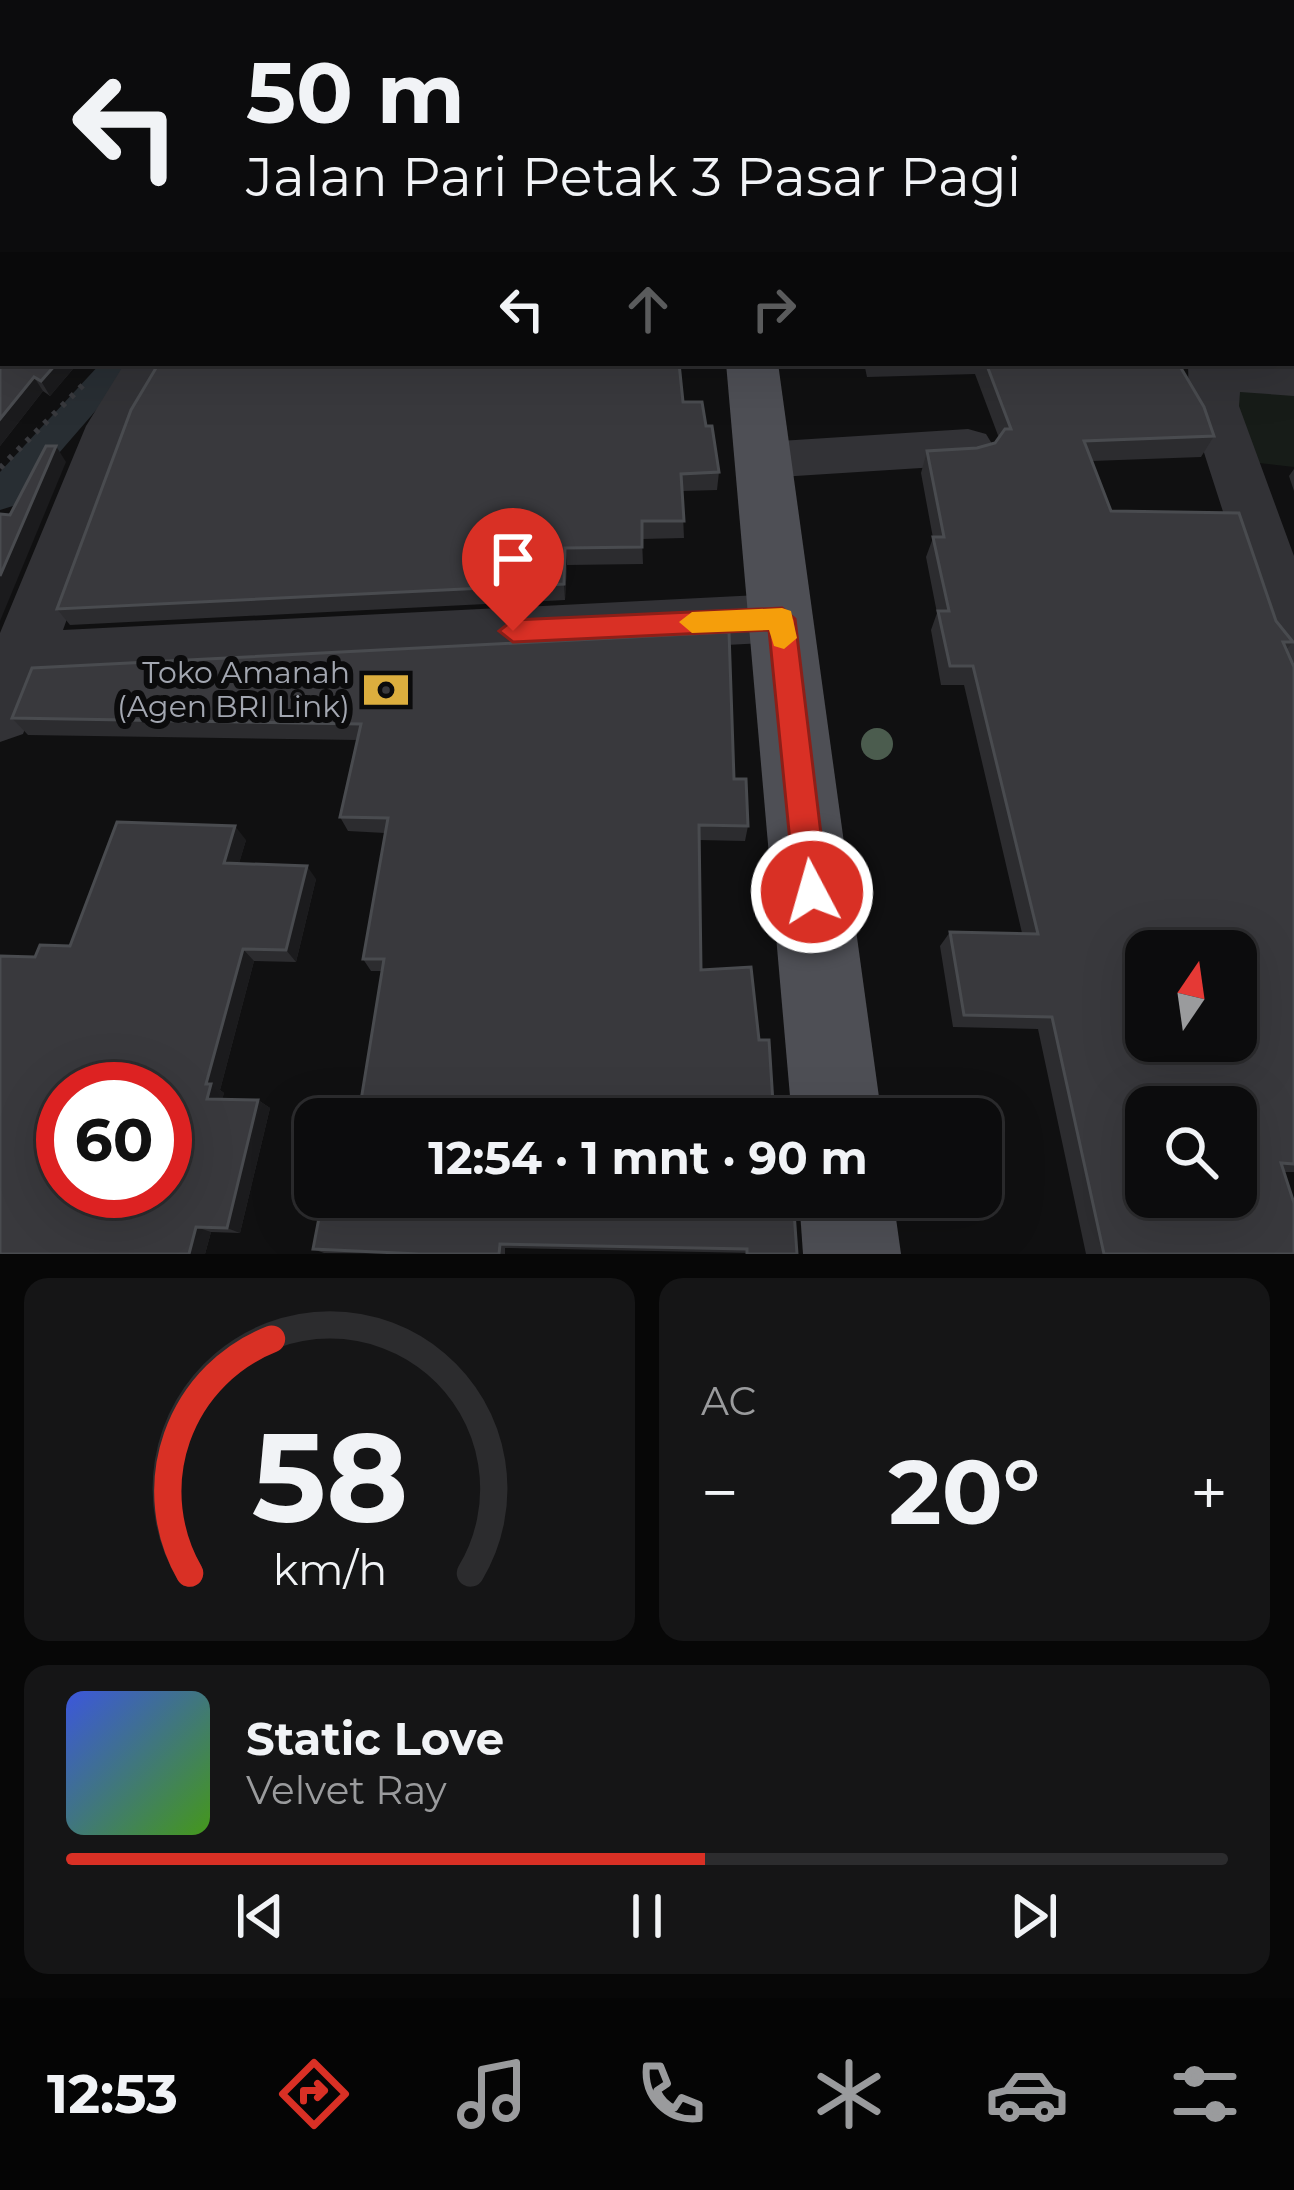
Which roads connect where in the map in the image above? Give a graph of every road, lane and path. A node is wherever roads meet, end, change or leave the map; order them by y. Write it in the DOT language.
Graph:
graph roads {
  1 [pos="752,366"];
  2 [pos="123,367"];
  3 [pos="1214,369"];
  4 [pos="1294,380"];
  5 [pos="968,447"];
  6 [pos="764,460"];
  7 [pos="0,468"];
  8 [pos="782,619"];
  9 [pos="1294,639"];
  10 [pos="10,657"];
  11 [pos="0,715"];
  12 [pos="835,1098"];
  13 [pos="848,1218"];
  14 [pos="852,1254"];
  1 -- 6 [label="main road"];
  2 -- 7 [label="path"];
  2 -- 10 [label="street"];
  3 -- 4 [label="street"];
  3 -- 9 [label="street"];
  5 -- 6 [label="street"];
  6 -- 8 [label="main road"];
  8 -- 10 [label="street"];
  8 -- 12 [label="main road"];
  10 -- 11 [label="street"];
  13 -- 14 [label="main road"];
}
